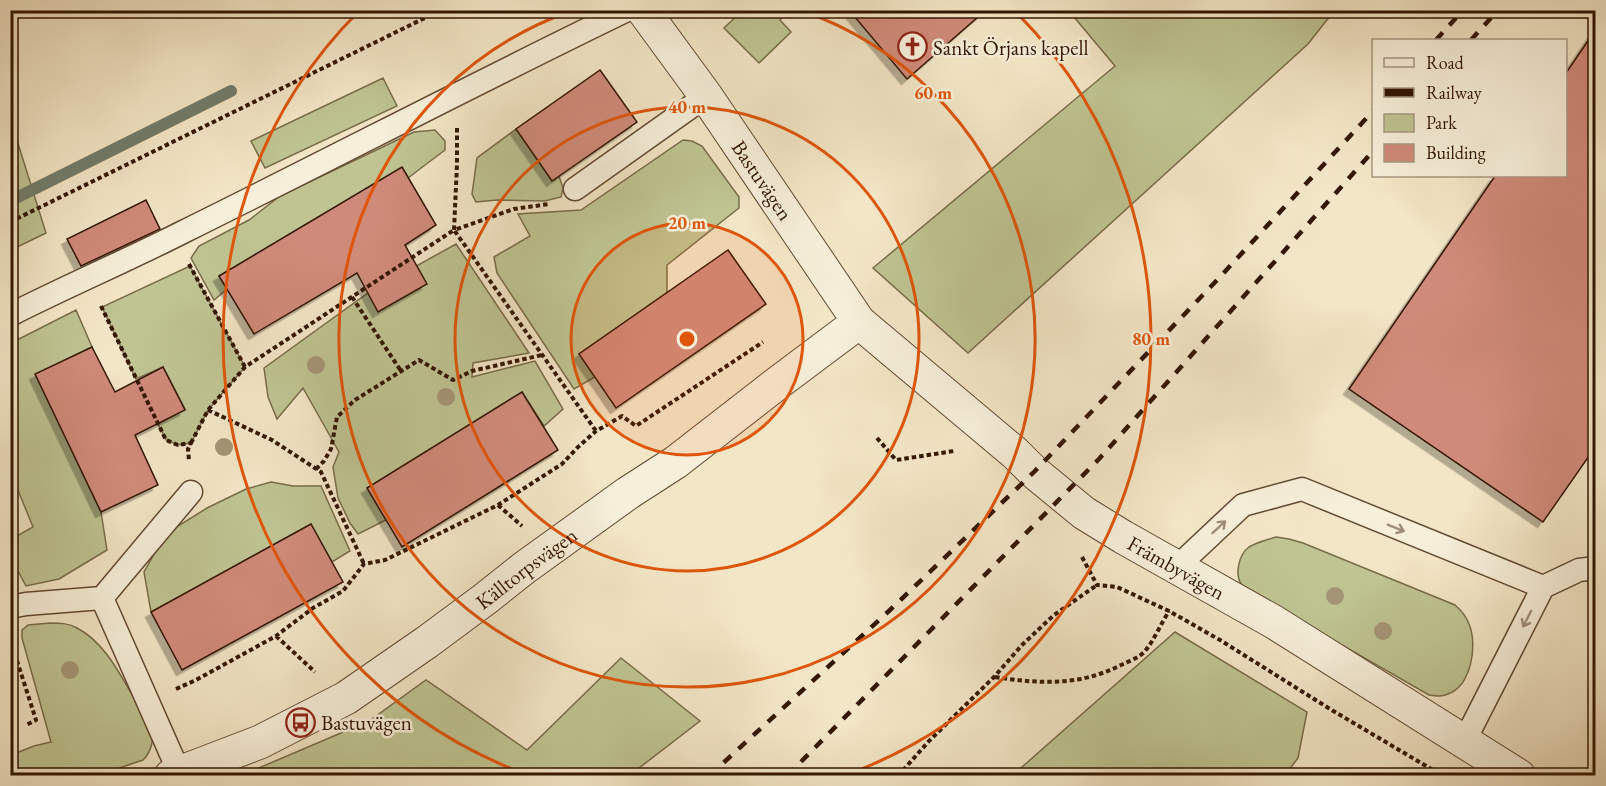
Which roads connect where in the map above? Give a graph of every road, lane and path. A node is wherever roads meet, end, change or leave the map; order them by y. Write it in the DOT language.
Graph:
graph roads {
  1 [pos="441,10"];
  2 [pos="627,10"];
  3 [pos="643,10"];
  4 [pos="456,94"];
  5 [pos="706,96"];
  6 [pos="575,189"];
  7 [pos="10,222"];
  8 [pos="454,230"];
  9 [pos="176,236"];
  10 [pos="87,278"];
  11 [pos="352,297"];
  12 [pos="10,315"];
  13 [pos="859,322"];
  14 [pos="763,342"];
  15 [pos="542,354"];
  16 [pos="245,367"];
  17 [pos="400,371"];
  18 [pos="208,410"];
  19 [pos="597,431"];
  20 [pos="877,438"];
  21 [pos="190,443"];
  22 [pos="962,450"];
  23 [pos="316,469"];
  24 [pos="191,492"];
  25 [pos="498,505"];
  26 [pos="523,527"];
  27 [pos="364,564"];
  28 [pos="1177,567"];
  29 [pos="1596,568"];
  30 [pos="1097,585"];
  31 [pos="1544,587"];
  32 [pos="102,598"];
  33 [pos="10,607"];
  34 [pos="1169,611"];
  35 [pos="276,636"];
  36 [pos="10,639"];
  37 [pos="315,673"];
  38 [pos="994,676"];
  39 [pos="148,701"];
  40 [pos="26,725"];
  41 [pos="1464,742"];
  42 [pos="1509,773"];
  43 [pos="175,774"];
  44 [pos="898,776"];
  1 -- 7 [label="path"];
  2 -- 4 [label="lane"];
  3 -- 5 [label="street, Bastuvägen"];
  4 -- 8 [label="path"];
  4 -- 9 [label="lane"];
  5 -- 6 [label="lane"];
  5 -- 13 [label="street, Bastuvägen"];
  6 -- 8 [label="path"];
  8 -- 11 [label="path"];
  8 -- 15 [label="path"];
  9 -- 10 [label="lane"];
  9 -- 16 [label="path"];
  10 -- 12 [label="lane"];
  10 -- 21 [label="path"];
  11 -- 16 [label="path"];
  11 -- 17 [label="path"];
  13 -- 28 [label="street, Främbyvägen"];
  13 -- 43 [label="street, Källtorpsvägen"];
  14 -- 19 [label="path"];
  15 -- 17 [label="path"];
  15 -- 19 [label="path"];
  16 -- 18 [label="path"];
  17 -- 23 [label="path"];
  18 -- 21 [label="path"];
  18 -- 23 [label="path"];
  19 -- 25 [label="path"];
  20 -- 22 [label="path"];
  21 -- 24 [label="path"];
  23 -- 27 [label="path"];
  24 -- 32 [label="lane"];
  25 -- 26 [label="path"];
  25 -- 27 [label="path"];
  27 -- 35 [label="path"];
  28 -- 31 [label="lane, one-way"];
  28 -- 41 [label="street, Främbyvägen"];
  29 -- 31 [label="lane"];
  30 -- 38 [label="path"];
  31 -- 41 [label="lane, one-way"];
  32 -- 33 [label="lane"];
  32 -- 39 [label="lane"];
  34 -- 38 [label="path"];
  35 -- 37 [label="path"];
  35 -- 39 [label="path"];
  36 -- 40 [label="path"];
  38 -- 44 [label="path"];
  39 -- 43 [label="lane"];
  41 -- 42 [label="street, Främbyvägen"];
}
